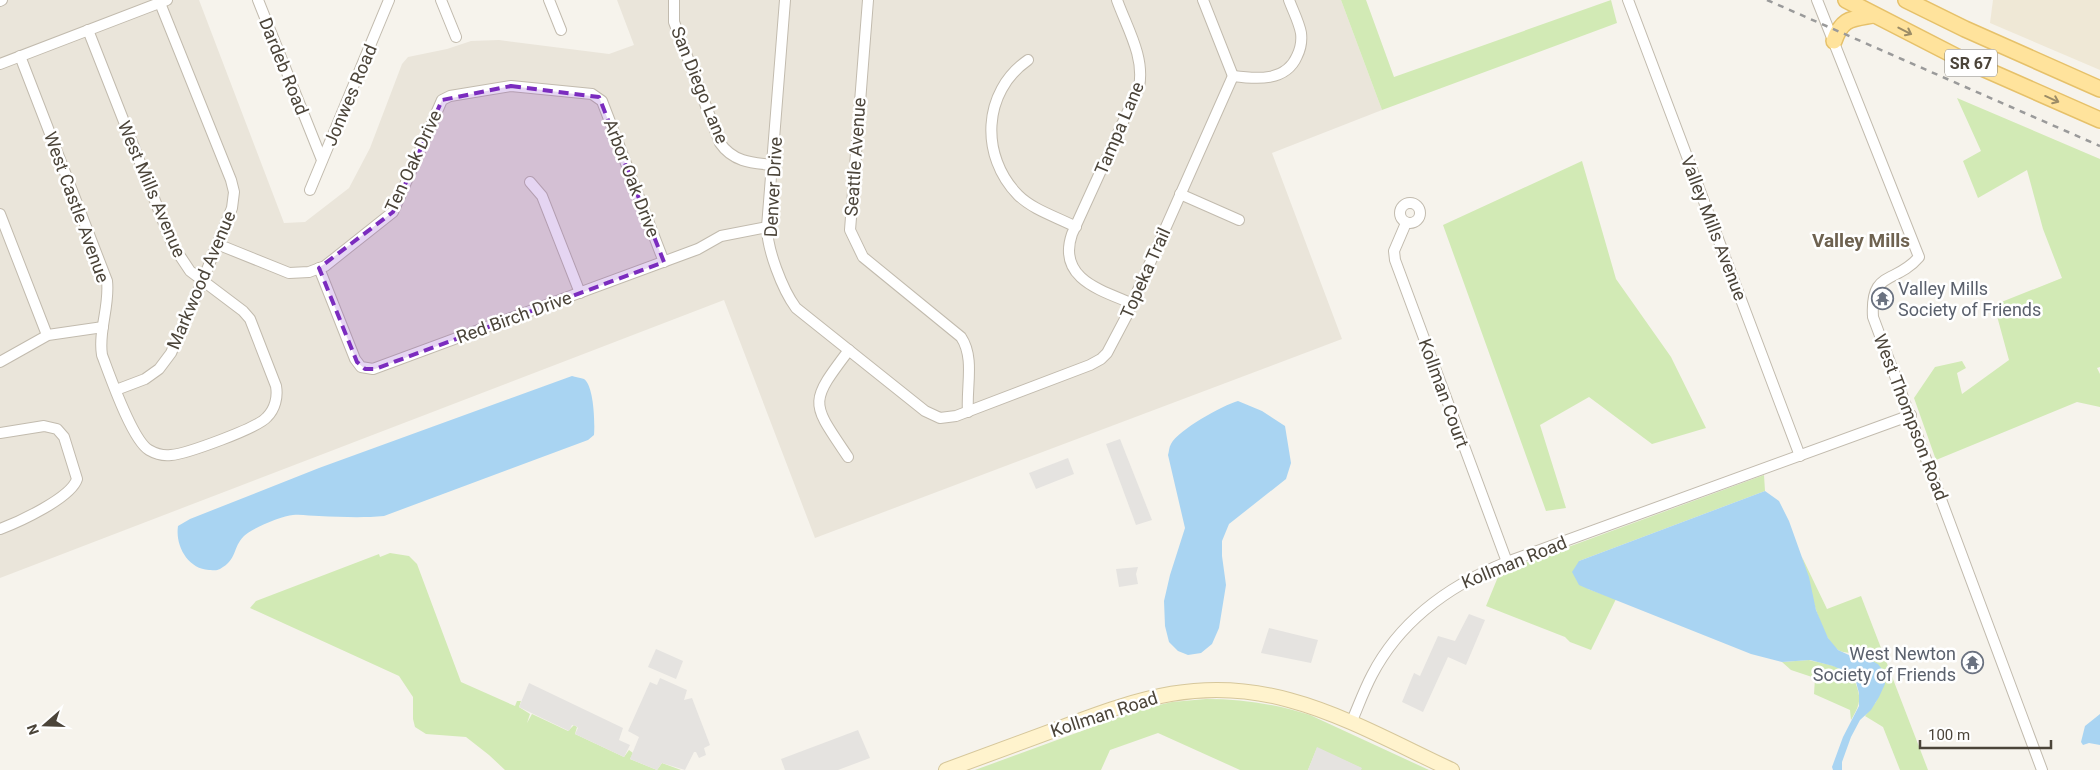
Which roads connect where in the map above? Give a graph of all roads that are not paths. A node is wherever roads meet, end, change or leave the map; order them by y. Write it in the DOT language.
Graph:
graph roads {
  1 [pos="258,0"];
  2 [pos="389,0"];
  3 [pos="441,0"];
  4 [pos="549,0"];
  5 [pos="674,0"];
  6 [pos="785,0"];
  7 [pos="868,0"];
  8 [pos="1117,0"];
  9 [pos="1203,0"];
  10 [pos="1289,0"];
  11 [pos="1628,0"];
  12 [pos="1817,0"];
  13 [pos="1846,0"];
  14 [pos="1906,0"];
  15 [pos="164,1"];
  16 [pos="1873,15"];
  17 [pos="88,30"];
  18 [pos="561,30"];
  19 [pos="456,37"];
  20 [pos="1834,41"];
  21 [pos="20,56"];
  22 [pos="1028,60"];
  23 [pos="0,64"];
  24 [pos="1232,76"];
  25 [pos="2100,89"];
  26 [pos="597,96"];
  27 [pos="2100,120"];
  28 [pos="322,160"];
  29 [pos="773,165"];
  30 [pos="530,182"];
  31 [pos="310,190"];
  32 [pos="1180,194"];
  33 [pos="0,214"];
  34 [pos="1239,220"];
  35 [pos="1406,223"];
  36 [pos="767,226"];
  37 [pos="1076,226"];
  38 [pos="217,244"];
  39 [pos="664,262"];
  40 [pos="320,268"];
  41 [pos="202,282"];
  42 [pos="580,293"];
  43 [pos="1131,303"];
  44 [pos="103,327"];
  45 [pos="47,336"];
  46 [pos="849,350"];
  47 [pos="0,362"];
  48 [pos="116,390"];
  49 [pos="968,412"];
  50 [pos="1911,415"];
  51 [pos="940,418"];
  52 [pos="0,433"];
  53 [pos="141,444"];
  54 [pos="1800,456"];
  55 [pos="848,457"];
  56 [pos="0,529"];
  57 [pos="1507,562"];
  58 [pos="1350,724"];
  59 [pos="946,770"];
  60 [pos="1452,770"];
  61 [pos="2042,770"];
  1 -- 28 [label="street, Dardeb Road"];
  2 -- 28 [label="street, Jonwes Road"];
  3 -- 19 [label="street"];
  4 -- 18 [label="street"];
  5 -- 29 [label="street, San Diego Lane"];
  6 -- 29 [label="street, Denver Drive"];
  7 -- 49 [label="street, Seattle Avenue"];
  8 -- 37 [label="street, Tampa Lane"];
  9 -- 24 [label="street"];
  10 -- 24 [label="street"];
  11 -- 54 [label="street, Valley Mills Avenue"];
  12 -- 20 [label="street, West Thompson Road"];
  13 -- 16 [label="main road, SR 67"];
  14 -- 25 [label="main road, SR 67"];
  15 -- 17 [label="street"];
  15 -- 38 [label="street, Markwood Avenue"];
  16 -- 20 [label="main road"];
  16 -- 27 [label="main road, SR 67, one-way"];
  17 -- 21 [label="street"];
  17 -- 41 [label="street, West Mills Avenue"];
  20 -- 50 [label="street, West Thompson Road"];
  21 -- 23 [label="street"];
  21 -- 44 [label="street, West Castle Avenue"];
  22 -- 37 [label="street"];
  24 -- 32 [label="street, Topeka Trail"];
  26 -- 39 [label="street, Arbor Oak Drive"];
  26 -- 40 [label="street, Ten Oak Drive"];
  28 -- 31 [label="street, Jonwes Road"];
  29 -- 36 [label="street, Denver Drive"];
  30 -- 42 [label="street"];
  32 -- 34 [label="street"];
  32 -- 43 [label="street, Topeka Trail"];
  33 -- 45 [label="street"];
  35 -- 57 [label="street, Kollman Court"];
  36 -- 39 [label="street, Red Birch Drive"];
  36 -- 46 [label="street, Denver Drive"];
  37 -- 43 [label="street, Tampa Lane"];
  38 -- 40 [label="street, Ten Oak Drive"];
  38 -- 41 [label="street, Markwood Avenue"];
  39 -- 42 [label="street, Red Birch Drive"];
  40 -- 42 [label="street, Red Birch Drive"];
  41 -- 48 [label="street, Markwood Avenue"];
  41 -- 53 [label="street, West Mills Avenue"];
  43 -- 49 [label="street, Topeka Trail"];
  44 -- 45 [label="street"];
  44 -- 48 [label="street, West Castle Avenue"];
  45 -- 47 [label="street"];
  46 -- 51 [label="street, Denver Drive"];
  46 -- 55 [label="street"];
  48 -- 53 [label="street, West Castle Avenue"];
  49 -- 51 [label="street, Topeka Trail"];
  50 -- 54 [label="street, Kollman Road"];
  50 -- 61 [label="street, West Thompson Road"];
  52 -- 56 [label="street"];
  54 -- 57 [label="street, Kollman Road"];
  57 -- 58 [label="street, Kollman Road"];
  58 -- 59 [label="street, Kollman Road"];
  58 -- 60 [label="street"];
}
